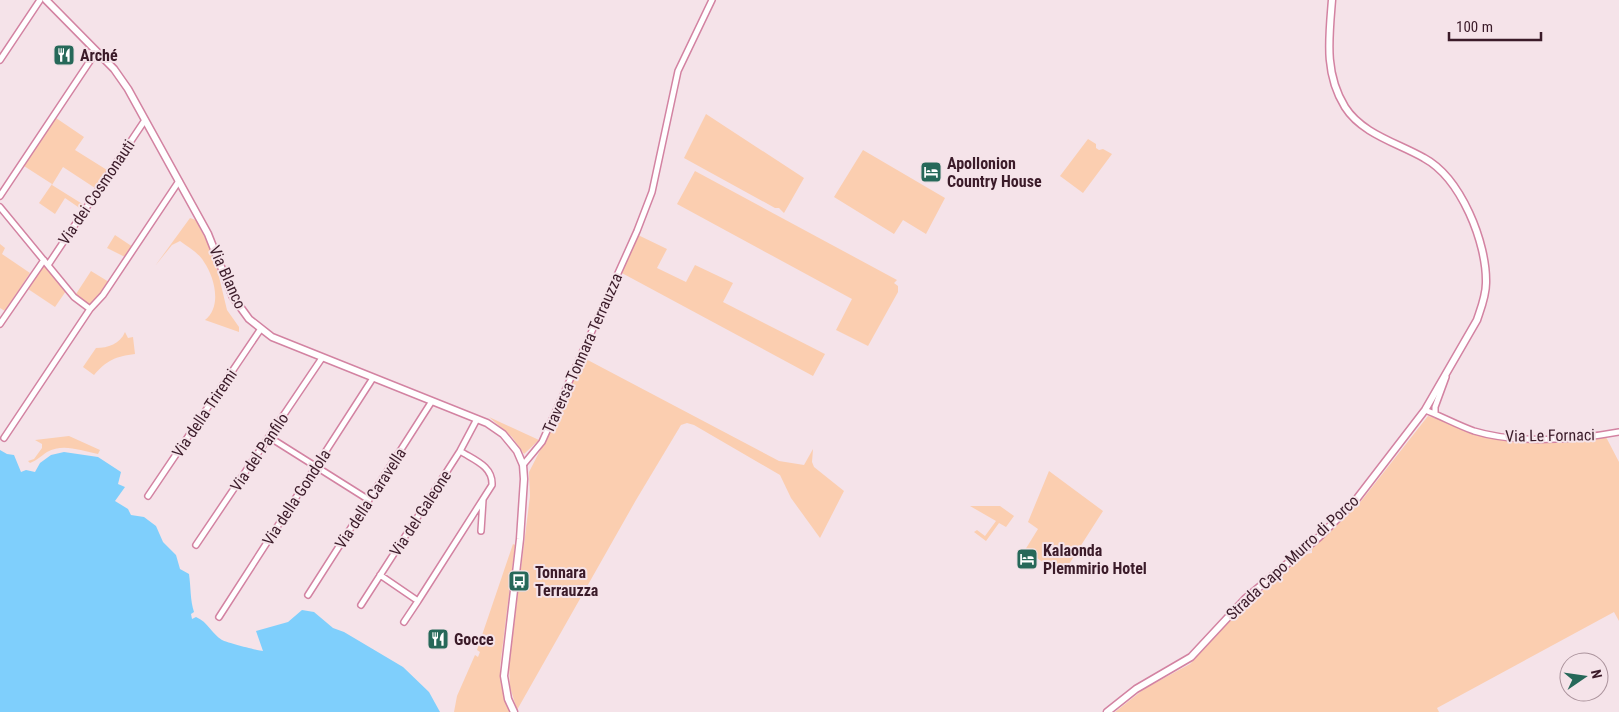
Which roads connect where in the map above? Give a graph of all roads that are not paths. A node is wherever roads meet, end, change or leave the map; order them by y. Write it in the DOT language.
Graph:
graph roads {
  1 [pos="40,0"];
  2 [pos="46,0"];
  3 [pos="712,0"];
  4 [pos="1332,0"];
  5 [pos="96,52"];
  6 [pos="0,60"];
  7 [pos="145,120"];
  8 [pos="179,181"];
  9 [pos="0,183"];
  10 [pos="6,188"];
  11 [pos="0,196"];
  12 [pos="0,207"];
  13 [pos="46,262"];
  14 [pos="90,309"];
  15 [pos="0,324"];
  16 [pos="260,330"];
  17 [pos="322,358"];
  18 [pos="1450,368"];
  19 [pos="373,378"];
  20 [pos="432,402"];
  21 [pos="1425,410"];
  22 [pos="1435,414"];
  23 [pos="478,419"];
  24 [pos="1619,432"];
  25 [pos="269,437"];
  26 [pos="4,438"];
  27 [pos="460,451"];
  28 [pos="523,465"];
  29 [pos="316,466"];
  30 [pos="148,496"];
  31 [pos="483,499"];
  32 [pos="370,500"];
  33 [pos="481,531"];
  34 [pos="196,546"];
  35 [pos="380,576"];
  36 [pos="308,595"];
  37 [pos="418,601"];
  38 [pos="361,605"];
  39 [pos="219,617"];
  40 [pos="404,622"];
  41 [pos="514,712"];
  42 [pos="1107,712"];
  1 -- 6 [label="street"];
  2 -- 5 [label="street, Via Blanco"];
  3 -- 28 [label="street, Traversa Tonnara Terrauzza"];
  4 -- 18 [label="street, Strada Capo Murro di Porco"];
  5 -- 7 [label="street, Via Blanco"];
  5 -- 10 [label="street"];
  7 -- 8 [label="street, Via Blanco"];
  7 -- 13 [label="street, Via dei Cosmonauti"];
  8 -- 14 [label="street"];
  8 -- 16 [label="street, Via Blanco"];
  9 -- 10 [label="street"];
  10 -- 11 [label="street"];
  12 -- 13 [label="street"];
  13 -- 14 [label="street"];
  13 -- 15 [label="street, Via dei Cosmonauti"];
  14 -- 26 [label="street"];
  16 -- 17 [label="street, Via Blanco"];
  16 -- 30 [label="street, Via della Triremi"];
  17 -- 19 [label="street, Via Blanco"];
  17 -- 25 [label="street, Via del Panfilo"];
  18 -- 21 [label="street, Strada Capo Murro di Porco"];
  18 -- 22 [label="street"];
  19 -- 20 [label="street, Via Blanco"];
  19 -- 29 [label="street, Via della Gondola"];
  20 -- 23 [label="street, Via Blanco"];
  20 -- 32 [label="street, Via della Caravella"];
  21 -- 22 [label="street, Via Le Fornaci"];
  21 -- 42 [label="street, Strada Capo Murro di Porco"];
  22 -- 24 [label="street, Via Le Fornaci"];
  23 -- 27 [label="street, Via del Galeone"];
  23 -- 28 [label="street, Via Blanco"];
  25 -- 29 [label="street"];
  25 -- 34 [label="street, Via del Panfilo"];
  27 -- 31 [label="street"];
  27 -- 35 [label="street, Via del Galeone"];
  28 -- 41 [label="street"];
  29 -- 32 [label="street"];
  29 -- 39 [label="street, Via della Gondola"];
  31 -- 33 [label="street"];
  31 -- 37 [label="street"];
  32 -- 36 [label="street, Via della Caravella"];
  35 -- 37 [label="street"];
  35 -- 38 [label="street, Via del Galeone"];
  37 -- 40 [label="street"];
}
